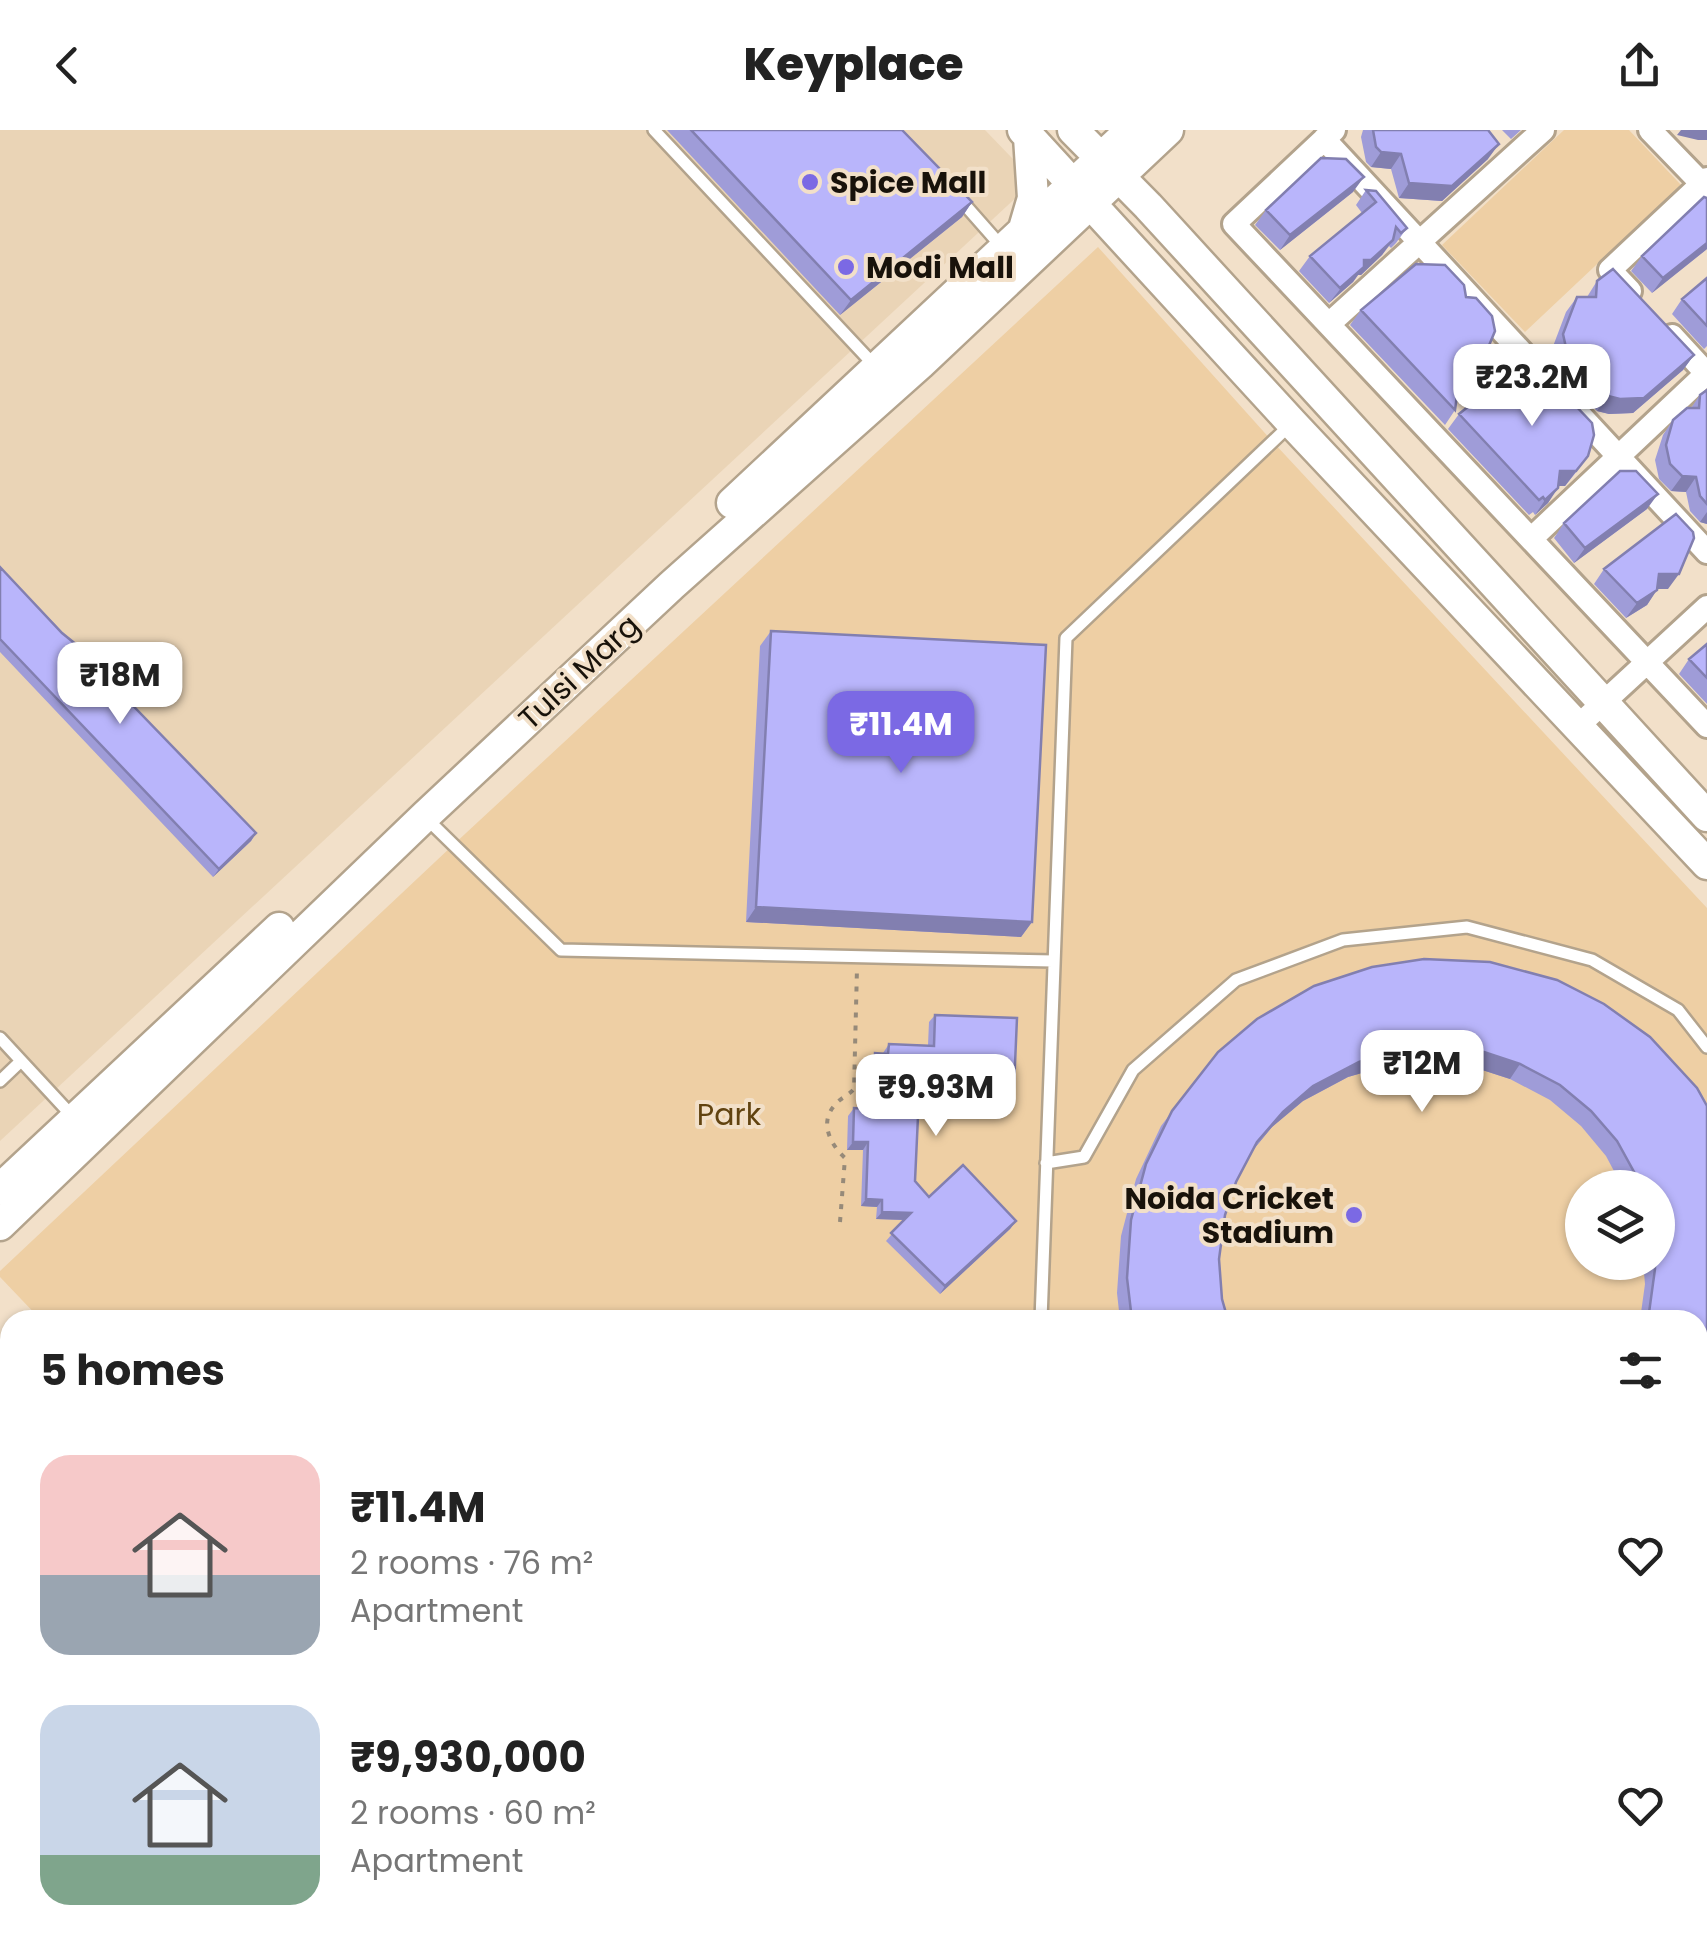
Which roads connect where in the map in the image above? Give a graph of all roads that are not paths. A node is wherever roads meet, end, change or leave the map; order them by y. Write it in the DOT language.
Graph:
graph roads {
  1 [pos="654,130"];
  2 [pos="1073,130"];
  3 [pos="1131,130"];
  4 [pos="1168,130"];
  5 [pos="1542,130"];
  6 [pos="1650,130"];
  7 [pos="1026,133"];
  8 [pos="1329,134"];
  9 [pos="1492,140"];
  10 [pos="1510,161"];
  11 [pos="1110,168"];
  12 [pos="946,184"];
  13 [pos="1705,184"];
  14 [pos="1083,194"];
  15 [pos="1014,242"];
  16 [pos="1419,242"];
  17 [pos="1328,324"];
  18 [pos="878,370"];
  19 [pos="1707,374"];
  20 [pos="1292,423"];
  21 [pos="1618,456"];
  22 [pos="1531,539"];
  23 [pos="1707,552"];
  24 [pos="1707,606"];
  25 [pos="1647,662"];
  26 [pos="1603,703"];
  27 [pos="1578,726"];
  28 [pos="1707,726"];
  29 [pos="419,809"];
  30 [pos="1707,816"];
  31 [pos="1707,864"];
  32 [pos="1054,961"];
  33 [pos="0,1038"];
  34 [pos="1707,1047"];
  35 [pos="21,1060"];
  36 [pos="0,1081"];
  37 [pos="75,1119"];
  38 [pos="1046,1163"];
  39 [pos="0,1189"];
  40 [pos="0,1225"];
  41 [pos="1041,1310"];
  1 -- 18 [label="lane"];
  2 -- 11 [label="street"];
  3 -- 11 [label="street, Tulsi Marg"];
  4 -- 11 [label="street, Tulsi Marg"];
  5 -- 10 [label="street"];
  6 -- 13 [label="street"];
  7 -- 14 [label="street"];
  7 -- 15 [label="street"];
  8 -- 16 [label="street"];
  8 -- 17 [label="street"];
  9 -- 10 [label="street"];
  10 -- 16 [label="street"];
  11 -- 14 [label="street, Tulsi Marg"];
  11 -- 26 [label="street"];
  12 -- 15 [label="lane"];
  13 -- 19 [label="street"];
  14 -- 15 [label="street, Tulsi Marg"];
  14 -- 20 [label="street"];
  14 -- 29 [label="street, Tulsi Marg"];
  15 -- 18 [label="street, Tulsi Marg"];
  16 -- 17 [label="street"];
  16 -- 21 [label="street"];
  17 -- 22 [label="street"];
  18 -- 29 [label="street, Tulsi Marg"];
  19 -- 21 [label="street"];
  20 -- 27 [label="street"];
  20 -- 32 [label="lane"];
  21 -- 22 [label="street"];
  21 -- 23 [label="street"];
  22 -- 25 [label="street"];
  24 -- 25 [label="street"];
  25 -- 26 [label="street"];
  25 -- 28 [label="street"];
  26 -- 27 [label="street"];
  26 -- 30 [label="street"];
  27 -- 31 [label="street"];
  29 -- 32 [label="lane"];
  29 -- 37 [label="street, Tulsi Marg"];
  29 -- 40 [label="street, Tulsi Marg"];
  32 -- 38 [label="lane"];
  33 -- 35 [label="lane"];
  34 -- 38 [label="lane"];
  35 -- 36 [label="lane"];
  35 -- 37 [label="lane"];
  37 -- 39 [label="street, Tulsi Marg"];
  38 -- 41 [label="lane"];
}
